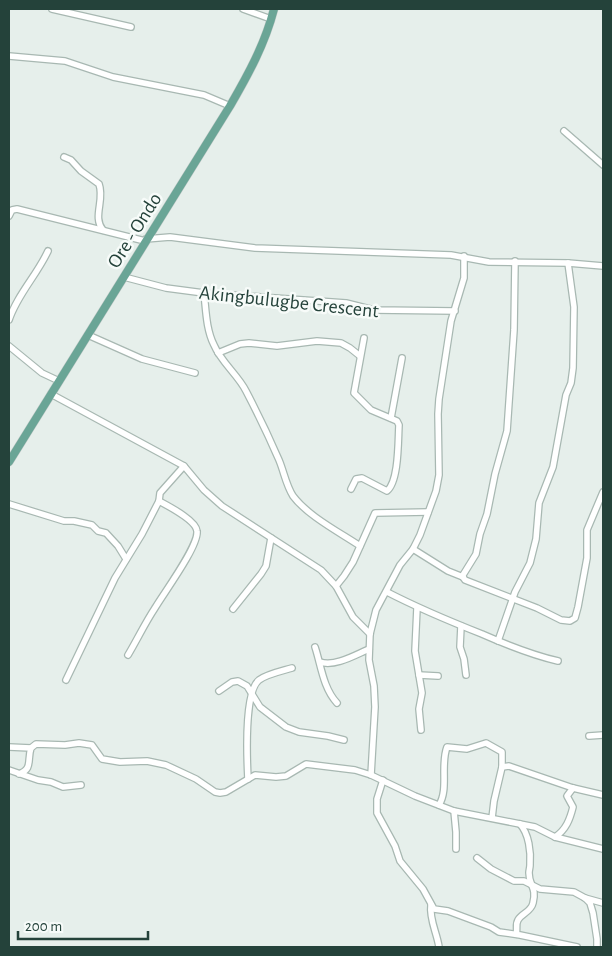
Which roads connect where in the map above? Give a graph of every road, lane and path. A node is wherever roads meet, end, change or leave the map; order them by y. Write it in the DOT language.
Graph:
graph roads {
  1 [pos="52,9"];
  2 [pos="243,9"];
  3 [pos="274,9"];
  4 [pos="271,19"];
  5 [pos="131,27"];
  6 [pos="9,56"];
  7 [pos="230,106"];
  8 [pos="564,131"];
  9 [pos="64,157"];
  10 [pos="603,166"];
  11 [pos="12,209"];
  12 [pos="9,216"];
  13 [pos="104,230"];
  14 [pos="146,240"];
  15 [pos="48,251"];
  16 [pos="464,256"];
  17 [pos="515,261"];
  18 [pos="568,263"];
  19 [pos="603,266"];
  20 [pos="124,277"];
  21 [pos="204,293"];
  22 [pos="455,311"];
  23 [pos="9,320"];
  24 [pos="88,335"];
  25 [pos="364,338"];
  26 [pos="9,346"];
  27 [pos="218,353"];
  28 [pos="360,356"];
  29 [pos="402,358"];
  30 [pos="195,373"];
  31 [pos="59,381"];
  32 [pos="51,394"];
  33 [pos="391,418"];
  34 [pos="9,462"];
  35 [pos="184,466"];
  36 [pos="351,489"];
  37 [pos="603,492"];
  38 [pos="159,501"];
  39 [pos="9,504"];
  40 [pos="428,512"];
  41 [pos="271,538"];
  42 [pos="360,546"];
  43 [pos="413,549"];
  44 [pos="126,559"];
  45 [pos="463,577"];
  46 [pos="336,586"];
  47 [pos="387,592"];
  48 [pos="512,600"];
  49 [pos="418,608"];
  50 [pos="234,609"];
  51 [pos="461,626"];
  52 [pos="370,634"];
  53 [pos="498,641"];
  54 [pos="315,647"];
  55 [pos="369,649"];
  56 [pos="128,655"];
  57 [pos="558,661"];
  58 [pos="320,662"];
  59 [pos="292,668"];
  60 [pos="419,675"];
  61 [pos="466,675"];
  62 [pos="438,676"];
  63 [pos="66,680"];
  64 [pos="219,692"];
  65 [pos="251,695"];
  66 [pos="337,703"];
  67 [pos="421,730"];
  68 [pos="589,736"];
  69 [pos="603,736"];
  70 [pos="344,740"];
  71 [pos="9,747"];
  72 [pos="31,748"];
  73 [pos="502,767"];
  74 [pos="9,770"];
  75 [pos="19,774"];
  76 [pos="371,775"];
  77 [pos="248,779"];
  78 [pos="383,780"];
  79 [pos="81,785"];
  80 [pos="573,788"];
  81 [pos="603,795"];
  82 [pos="439,805"];
  83 [pos="454,811"];
  84 [pos="492,818"];
  85 [pos="520,824"];
  86 [pos="555,837"];
  87 [pos="456,849"];
  88 [pos="603,849"];
  89 [pos="477,858"];
  90 [pos="534,886"];
  91 [pos="585,898"];
  92 [pos="603,903"];
  93 [pos="431,905"];
  94 [pos="516,934"];
  95 [pos="439,947"];
  96 [pos="577,947"];
  97 [pos="597,947"];
  1 -- 5 [label="street"];
  2 -- 4 [label="street"];
  3 -- 4 [label="main road, Ore - Ondo"];
  4 -- 7 [label="main road, Ore - Ondo"];
  6 -- 7 [label="street"];
  7 -- 14 [label="main road, Ore - Ondo"];
  8 -- 10 [label="street"];
  9 -- 13 [label="street"];
  11 -- 12 [label="street"];
  11 -- 13 [label="street"];
  13 -- 14 [label="street"];
  14 -- 16 [label="street"];
  14 -- 20 [label="main road, Ore - Ondo"];
  15 -- 23 [label="street"];
  16 -- 17 [label="street"];
  16 -- 22 [label="street"];
  17 -- 18 [label="street"];
  17 -- 45 [label="street"];
  18 -- 19 [label="street"];
  18 -- 48 [label="street"];
  20 -- 21 [label="street, Akingbulugbe Crescent"];
  20 -- 24 [label="main road, Ore - Ondo"];
  21 -- 22 [label="street, Akingbulugbe Crescent"];
  21 -- 27 [label="street"];
  22 -- 40 [label="street"];
  24 -- 30 [label="street"];
  24 -- 31 [label="main road, Ore - Ondo"];
  25 -- 28 [label="street"];
  26 -- 31 [label="street"];
  27 -- 28 [label="street"];
  27 -- 42 [label="street"];
  28 -- 33 [label="street"];
  29 -- 33 [label="street"];
  31 -- 32 [label="main road, Ore - Ondo"];
  32 -- 34 [label="main road, Ore - Ondo"];
  32 -- 35 [label="street"];
  33 -- 36 [label="street"];
  35 -- 38 [label="street"];
  35 -- 41 [label="street"];
  37 -- 48 [label="street"];
  38 -- 44 [label="street"];
  38 -- 56 [label="street"];
  39 -- 44 [label="street"];
  40 -- 42 [label="street"];
  40 -- 43 [label="street"];
  41 -- 46 [label="street"];
  41 -- 50 [label="street"];
  42 -- 46 [label="street"];
  43 -- 45 [label="street"];
  43 -- 47 [label="street"];
  44 -- 63 [label="street"];
  45 -- 48 [label="street"];
  46 -- 52 [label="street"];
  47 -- 49 [label="street"];
  47 -- 52 [label="street"];
  48 -- 53 [label="street"];
  49 -- 51 [label="street"];
  49 -- 60 [label="street"];
  51 -- 53 [label="street"];
  51 -- 61 [label="street"];
  52 -- 55 [label="street"];
  53 -- 57 [label="street"];
  54 -- 58 [label="street"];
  55 -- 58 [label="street"];
  55 -- 76 [label="street"];
  58 -- 66 [label="street"];
  59 -- 65 [label="street"];
  60 -- 62 [label="street"];
  60 -- 67 [label="street"];
  64 -- 65 [label="street"];
  65 -- 70 [label="street"];
  65 -- 77 [label="street"];
  68 -- 69 [label="street"];
  71 -- 72 [label="street"];
  72 -- 75 [label="street"];
  72 -- 77 [label="street"];
  73 -- 80 [label="street"];
  73 -- 82 [label="street"];
  73 -- 84 [label="street"];
  74 -- 75 [label="street"];
  75 -- 79 [label="street"];
  76 -- 77 [label="street"];
  76 -- 78 [label="street"];
  78 -- 82 [label="street"];
  78 -- 93 [label="street"];
  80 -- 81 [label="street"];
  80 -- 86 [label="street"];
  82 -- 83 [label="street"];
  83 -- 84 [label="street"];
  83 -- 87 [label="street"];
  84 -- 85 [label="street"];
  85 -- 86 [label="street"];
  85 -- 90 [label="street"];
  86 -- 88 [label="street"];
  89 -- 90 [label="street"];
  90 -- 91 [label="street"];
  90 -- 94 [label="street"];
  91 -- 92 [label="street"];
  91 -- 97 [label="street"];
  93 -- 94 [label="street"];
  93 -- 95 [label="street"];
  94 -- 96 [label="street"];
}
